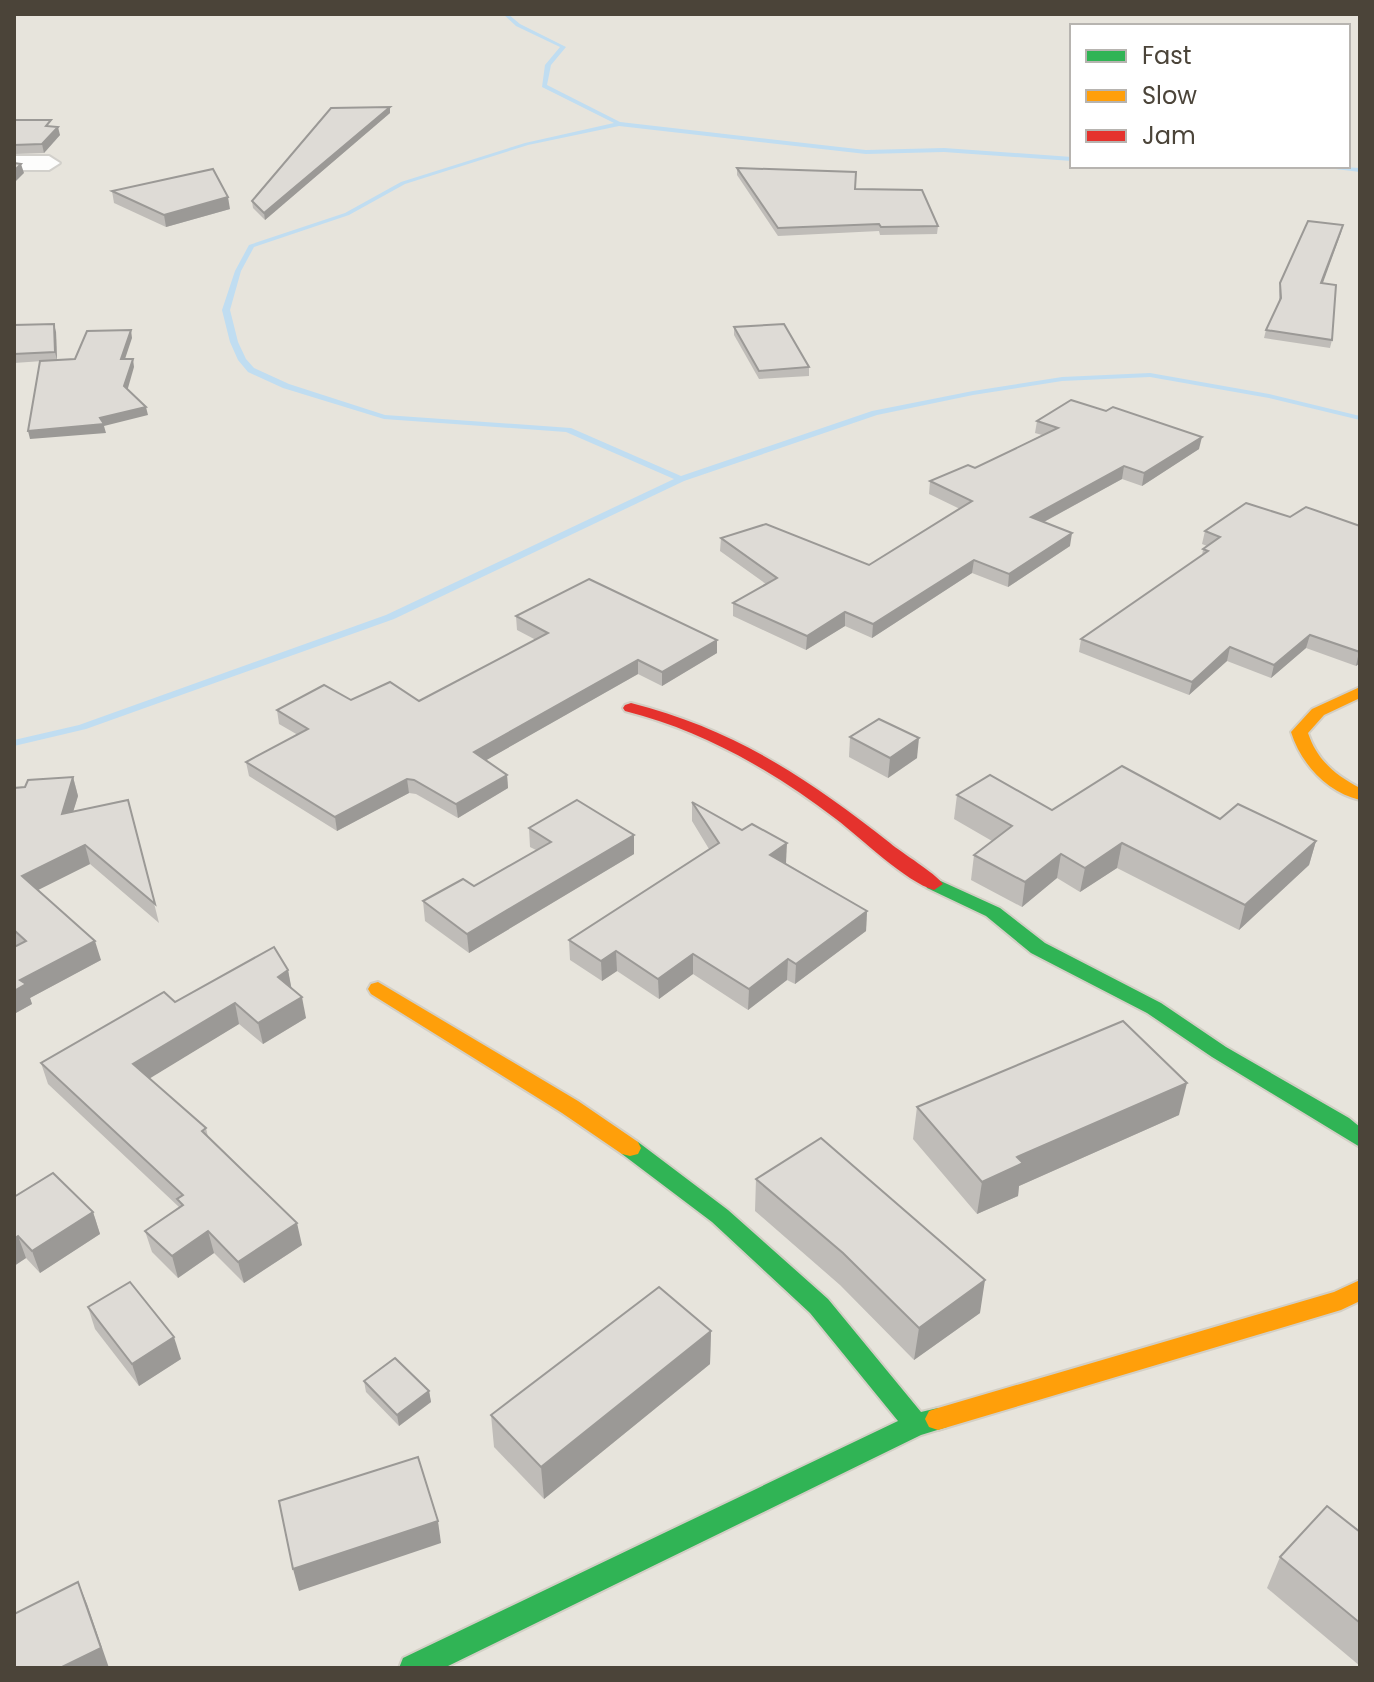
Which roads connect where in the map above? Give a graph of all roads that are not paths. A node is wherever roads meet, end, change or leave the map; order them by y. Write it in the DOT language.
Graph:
graph roads {
  1 [pos="14,163"];
  2 [pos="49,163"];
  3 [pos="1360,692"];
  4 [pos="631,708"];
  5 [pos="1360,795"];
  6 [pos="378,989"];
  7 [pos="1360,1139"];
  8 [pos="1354,1301"];
  9 [pos="916,1425"];
  10 [pos="413,1668"];
  1 -- 2 [label="street"];
  3 -- 5 [label="street"];
  4 -- 7 [label="street"];
  6 -- 9 [label="street"];
  8 -- 9 [label="street"];
  9 -- 10 [label="street"];
}
